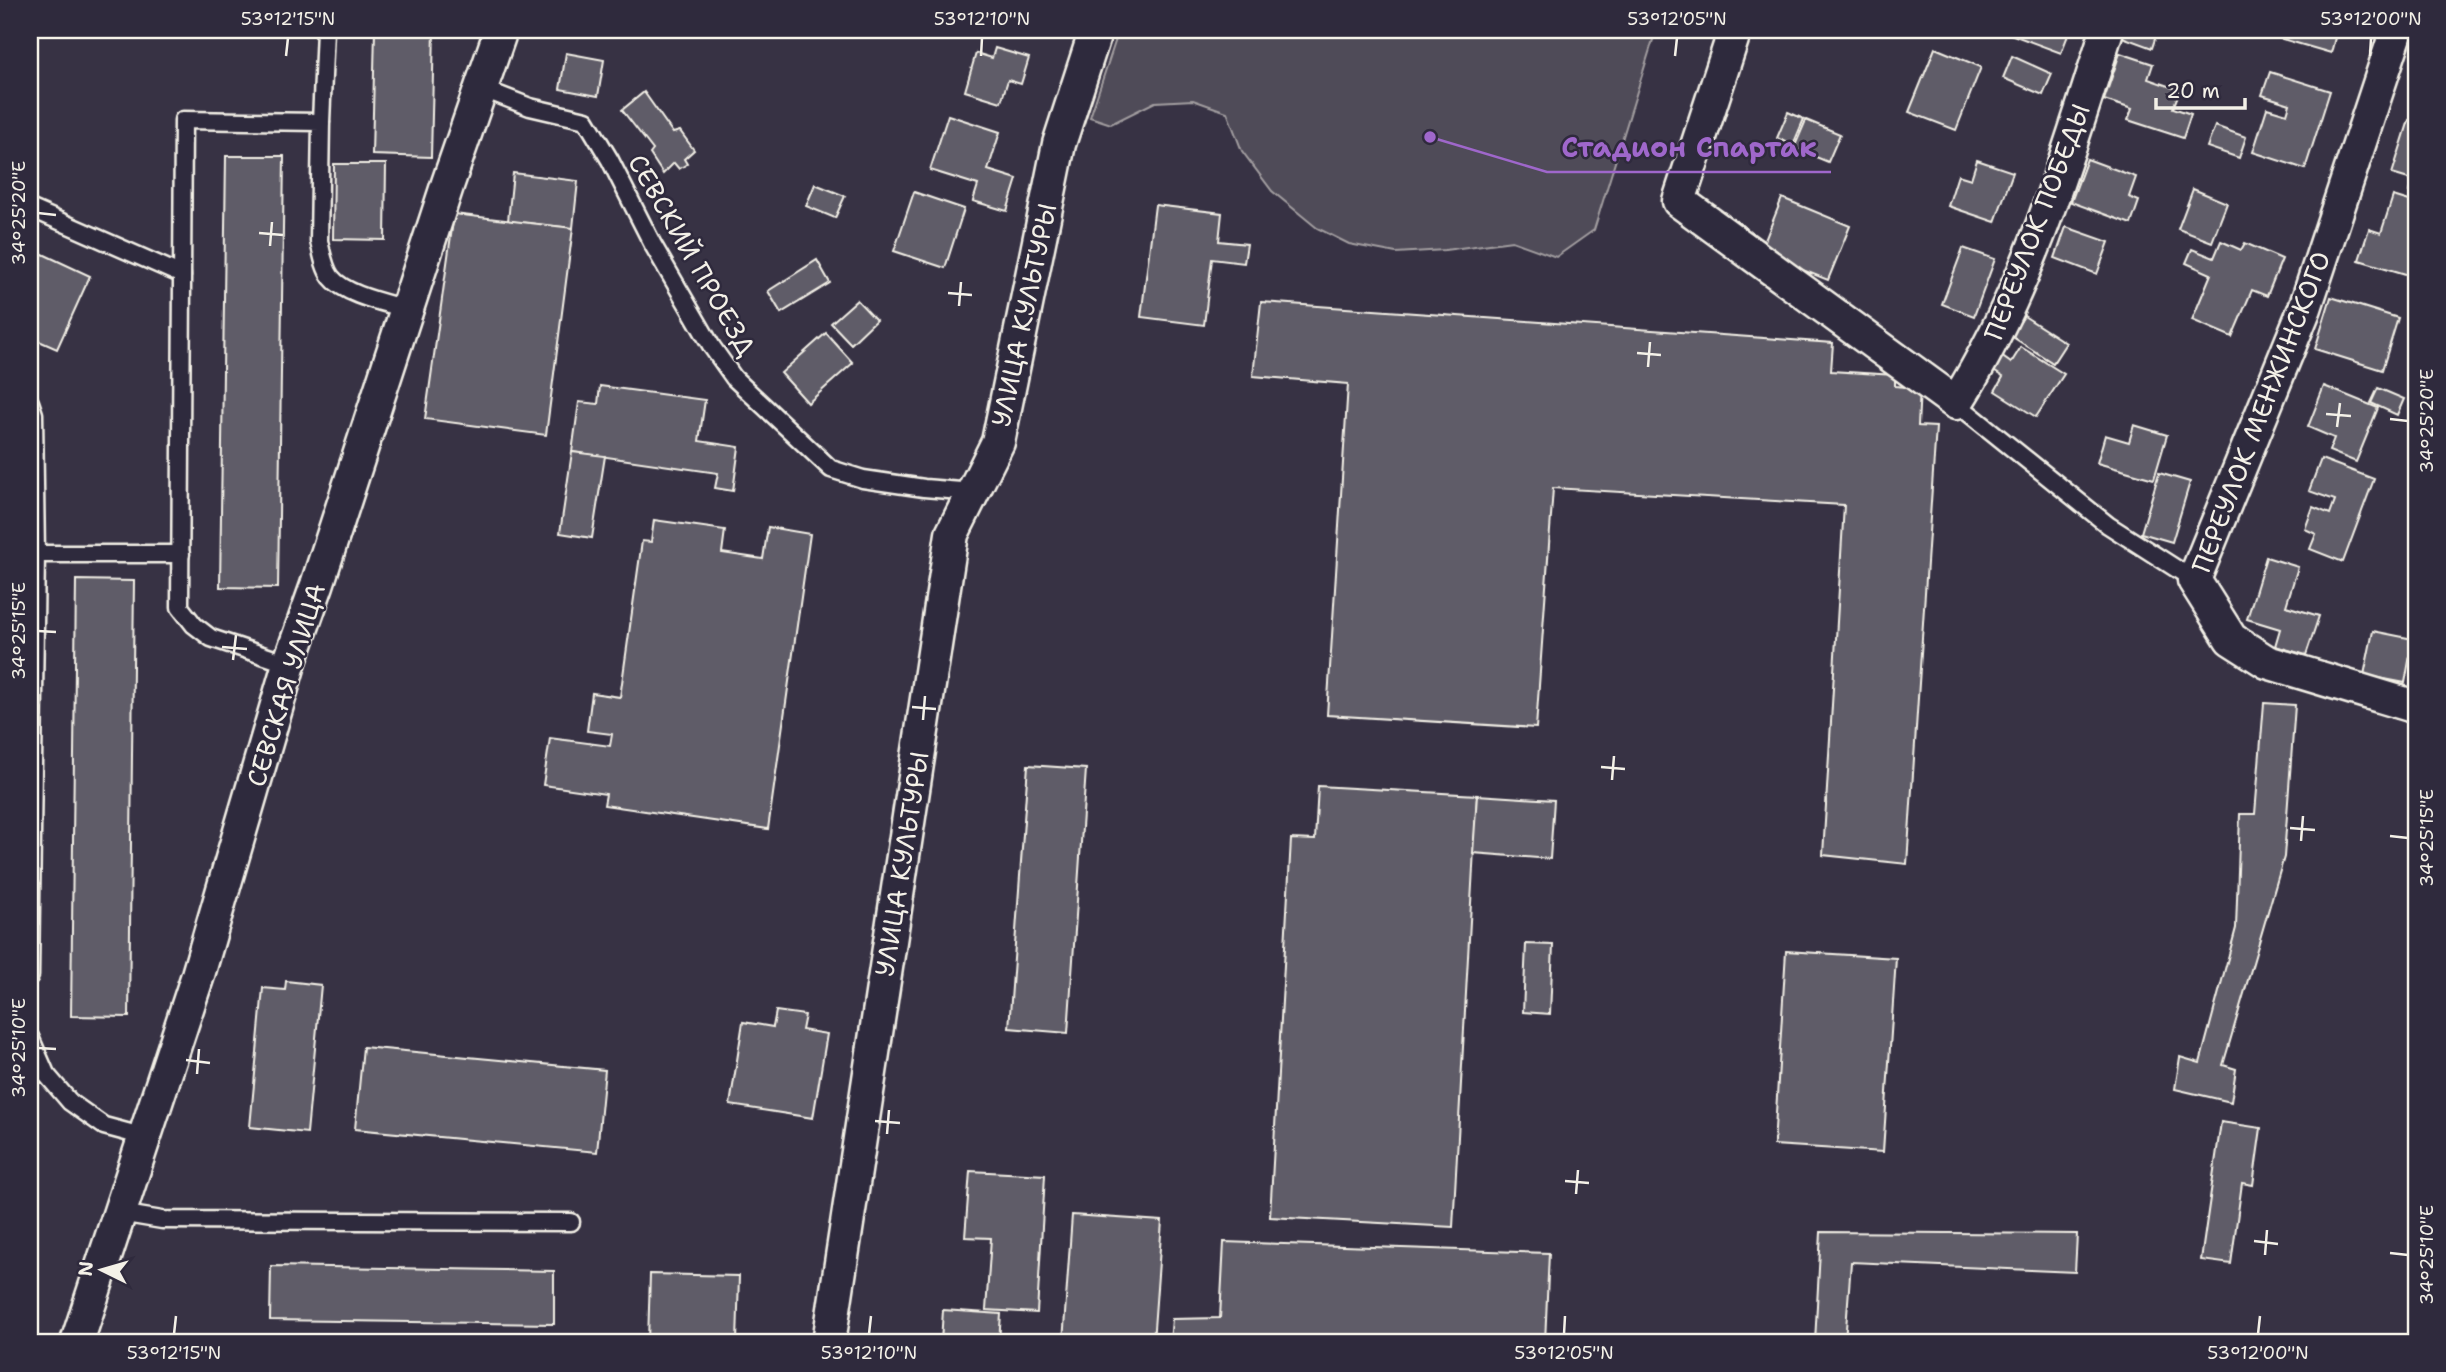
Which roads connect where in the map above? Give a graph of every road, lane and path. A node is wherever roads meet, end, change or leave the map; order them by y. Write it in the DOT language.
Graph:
graph roads {
  1 [pos="325,30"];
  2 [pos="502,30"];
  3 [pos="1096,30"];
  4 [pos="1735,30"];
  5 [pos="2106,30"];
  6 [pos="2397,30"];
  7 [pos="481,88"];
  8 [pos="321,122"];
  9 [pos="30,208"];
  10 [pos="182,275"];
  11 [pos="407,309"];
  12 [pos="30,402"];
  13 [pos="1956,402"];
  14 [pos="973,492"];
  15 [pos="36,554"];
  16 [pos="181,554"];
  17 [pos="2194,580"];
  18 [pos="289,664"];
  19 [pos="2416,707"];
  20 [pos="30,976"];
  21 [pos="30,1037"];
  22 [pos="145,1137"];
  23 [pos="120,1213"];
  24 [pos="571,1222"];
  25 [pos="77,1342"];
  26 [pos="829,1342"];
  1 -- 8 [label="lane"];
  2 -- 7 [label="street, СЕВСКАЯ УЛИЦА"];
  3 -- 14 [label="street, УЛИЦА КУЛЬТУРЫ"];
  4 -- 13 [label="street"];
  5 -- 13 [label="street, ПЕРЕУЛОК ПОБЕДЫ"];
  6 -- 17 [label="street, ПЕРЕУЛОК МЕНЖИНСКОГО"];
  7 -- 11 [label="street, СЕВСКАЯ УЛИЦА"];
  7 -- 14 [label="lane, СЕВСКИЙ ПРОЕЗД"];
  8 -- 10 [label="lane"];
  8 -- 11 [label="lane"];
  9 -- 10 [label="lane"];
  10 -- 16 [label="lane"];
  11 -- 18 [label="street, СЕВСКАЯ УЛИЦА"];
  12 -- 15 [label="lane"];
  13 -- 17 [label="lane"];
  14 -- 26 [label="street, УЛИЦА КУЛЬТУРЫ"];
  15 -- 16 [label="lane"];
  15 -- 20 [label="lane"];
  16 -- 18 [label="lane"];
  17 -- 19 [label="street, ПЕРЕУЛОК МЕНЖИНСКОГО"];
  18 -- 22 [label="street, СЕВСКАЯ УЛИЦА"];
  21 -- 22 [label="lane"];
  22 -- 23 [label="street, СЕВСКАЯ УЛИЦА"];
  23 -- 24 [label="lane"];
  23 -- 25 [label="street, СЕВСКАЯ УЛИЦА"];
}
